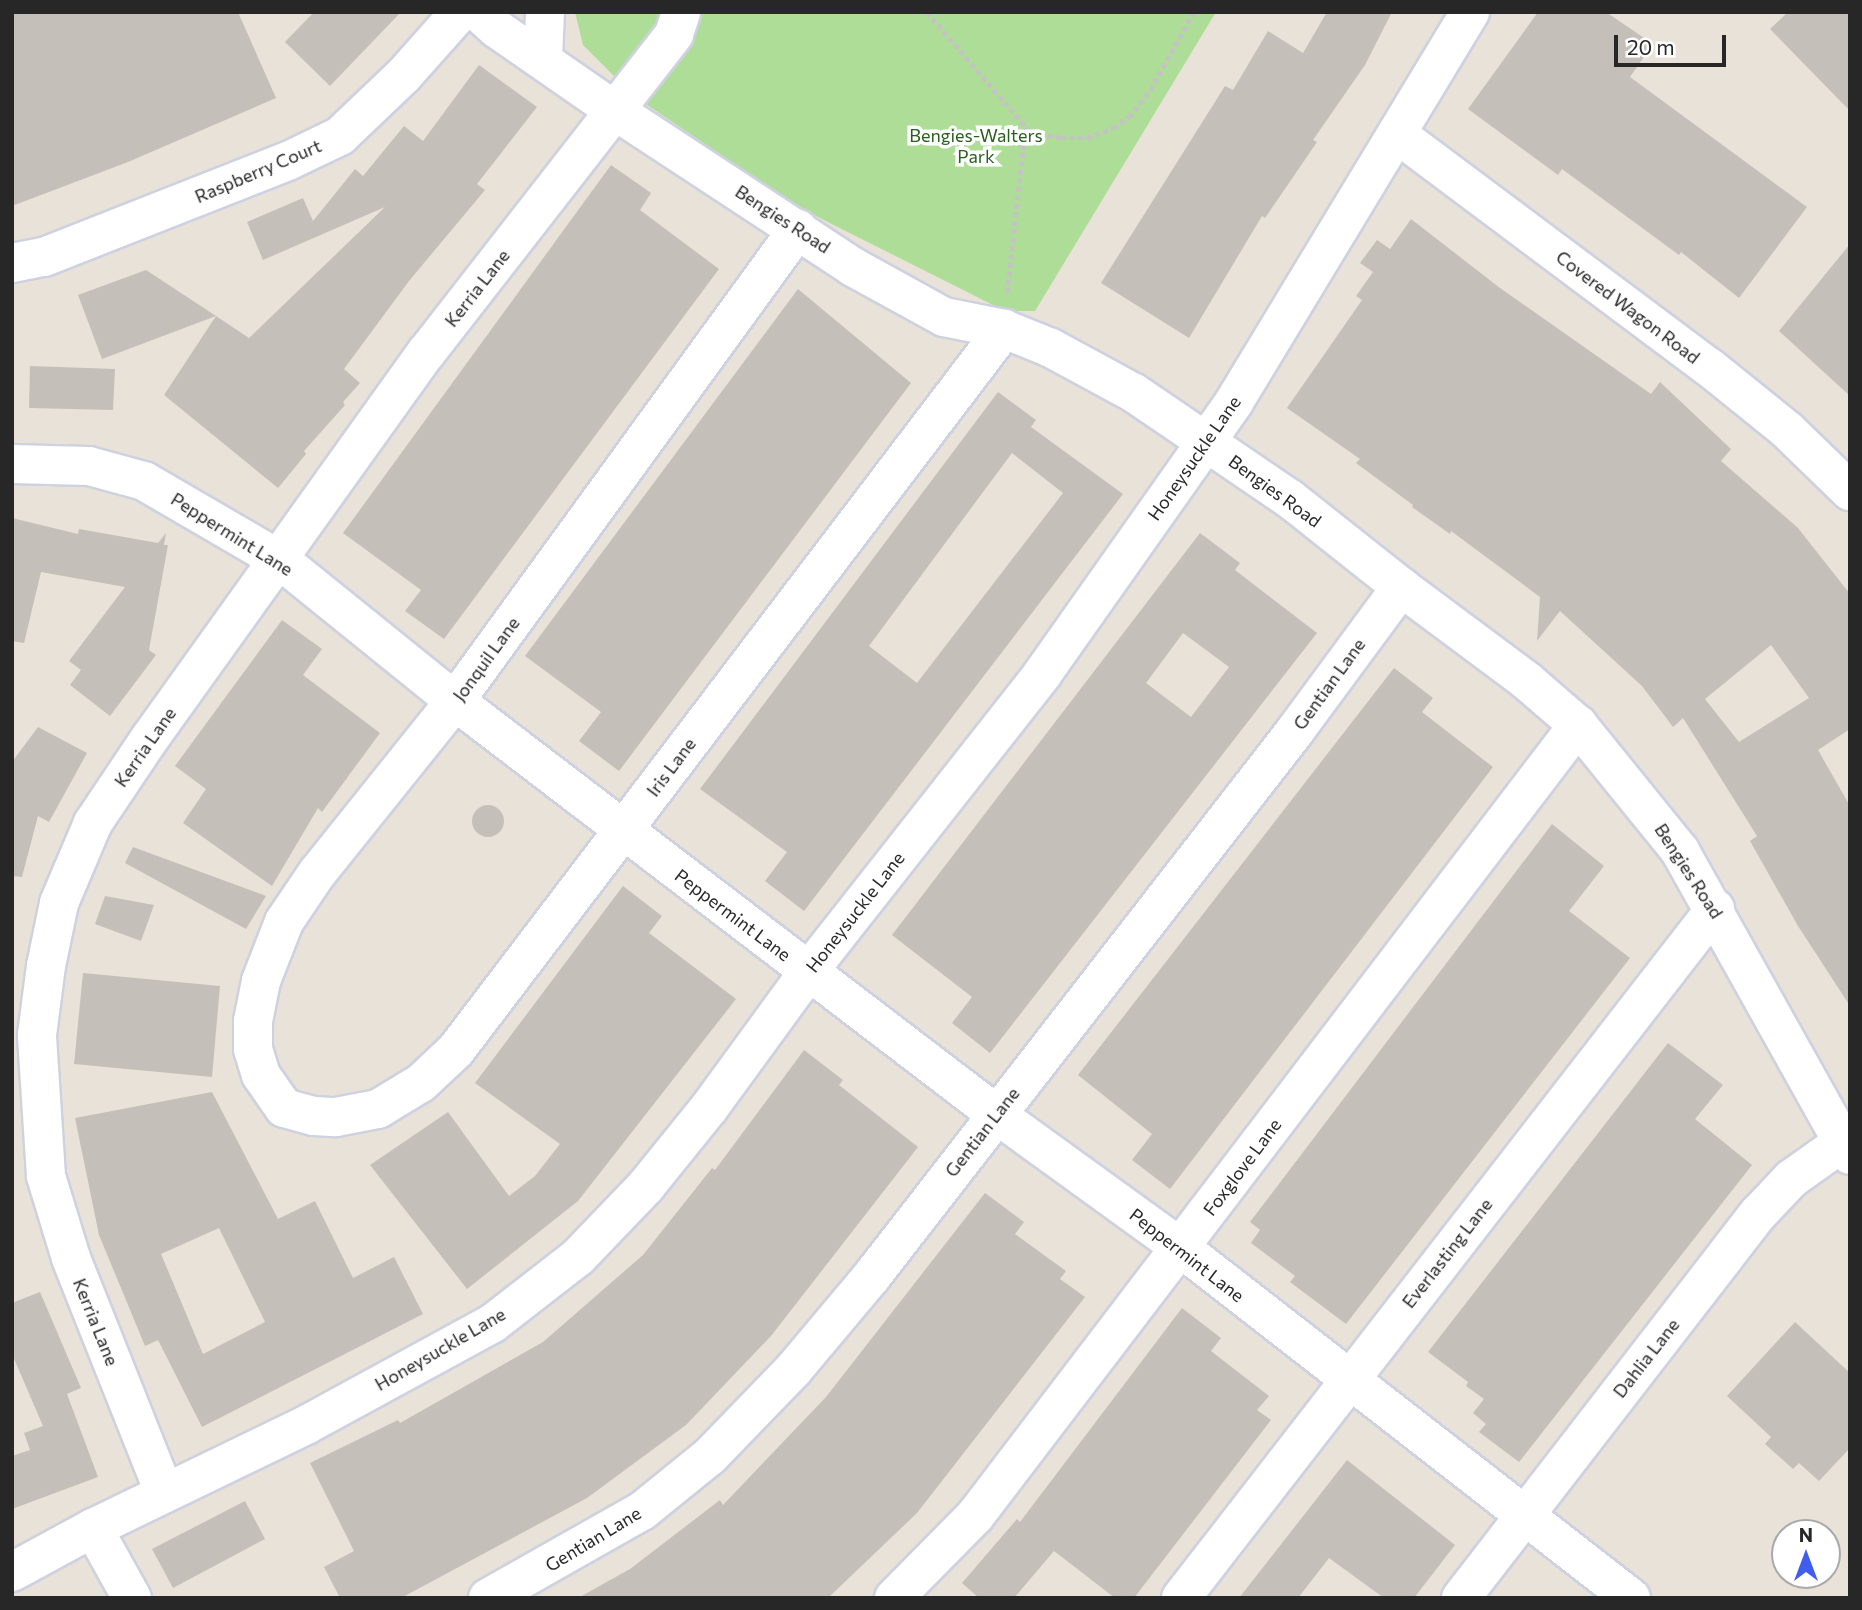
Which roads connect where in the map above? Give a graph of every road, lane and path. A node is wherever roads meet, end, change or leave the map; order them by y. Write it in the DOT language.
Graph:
graph roads {
  1 [pos="460,12"];
  2 [pos="478,12"];
  3 [pos="545,12"];
  4 [pos="681,12"];
  5 [pos="927,12"];
  6 [pos="1194,12"];
  7 [pos="1470,12"];
  8 [pos="543,58"];
  9 [pos="614,110"];
  10 [pos="1026,127"];
  11 [pos="1397,134"];
  12 [pos="798,229"];
  13 [pos="12,262"];
  14 [pos="1004,329"];
  15 [pos="1206,441"];
  16 [pos="12,464"];
  17 [pos="1850,491"];
  18 [pos="280,559"];
  19 [pos="1401,587"];
  20 [pos="455,701"];
  21 [pos="1578,725"];
  22 [pos="623,830"];
  23 [pos="1715,909"];
  24 [pos="808,972"];
  25 [pos="284,1108"];
  26 [pos="996,1114"];
  27 [pos="1847,1145"];
  28 [pos="1181,1248"];
  29 [pos="1350,1380"];
  30 [pos="163,1492"];
  31 [pos="1524,1515"];
  32 [pos="93,1528"];
  33 [pos="12,1572"];
  34 [pos="132,1598"];
  35 [pos="488,1598"];
  36 [pos="894,1598"];
  37 [pos="1181,1598"];
  38 [pos="1461,1598"];
  39 [pos="1631,1598"];
  1 -- 13 [label="street, Raspberry Court"];
  2 -- 8 [label="street, Bengies Road"];
  3 -- 8 [label="street"];
  4 -- 9 [label="street, Kerria Lane"];
  5 -- 10 [label="path"];
  6 -- 10 [label="path"];
  7 -- 11 [label="street, Honeysuckle Lane"];
  8 -- 9 [label="street, Bengies Road"];
  9 -- 12 [label="street, Bengies Road"];
  9 -- 18 [label="street, Kerria Lane"];
  10 -- 14 [label="path"];
  11 -- 15 [label="street, Honeysuckle Lane"];
  11 -- 17 [label="street, Covered Wagon Road"];
  12 -- 14 [label="street, Bengies Road"];
  12 -- 20 [label="street, Jonquil Lane"];
  14 -- 15 [label="street, Bengies Road"];
  14 -- 22 [label="street, Iris Lane"];
  15 -- 19 [label="street, Bengies Road"];
  15 -- 24 [label="street, Honeysuckle Lane"];
  16 -- 18 [label="street, Peppermint Lane"];
  18 -- 20 [label="street, Peppermint Lane"];
  18 -- 30 [label="street, Kerria Lane"];
  19 -- 21 [label="street, Bengies Road"];
  19 -- 26 [label="street, Gentian Lane"];
  20 -- 22 [label="street, Peppermint Lane"];
  20 -- 25 [label="street, Jonquil Lane"];
  21 -- 23 [label="street, Bengies Road"];
  21 -- 28 [label="street, Foxglove Lane"];
  22 -- 24 [label="street, Peppermint Lane"];
  22 -- 25 [label="street, Iris Lane"];
  23 -- 27 [label="street, Bengies Road"];
  23 -- 29 [label="street, Everlasting Lane"];
  24 -- 26 [label="street, Peppermint Lane"];
  24 -- 30 [label="street, Honeysuckle Lane"];
  26 -- 28 [label="street, Peppermint Lane"];
  26 -- 35 [label="street, Gentian Lane"];
  27 -- 31 [label="street, Dahlia Lane"];
  28 -- 29 [label="street, Peppermint Lane"];
  28 -- 36 [label="street, Foxglove Lane"];
  29 -- 31 [label="street, Peppermint Lane"];
  29 -- 37 [label="street, Everlasting Lane"];
  30 -- 32 [label="street, Honeysuckle Lane"];
  31 -- 38 [label="street, Dahlia Lane"];
  31 -- 39 [label="street, Peppermint Lane"];
  32 -- 33 [label="street, Honeysuckle Lane"];
  32 -- 34 [label="street"];
}
